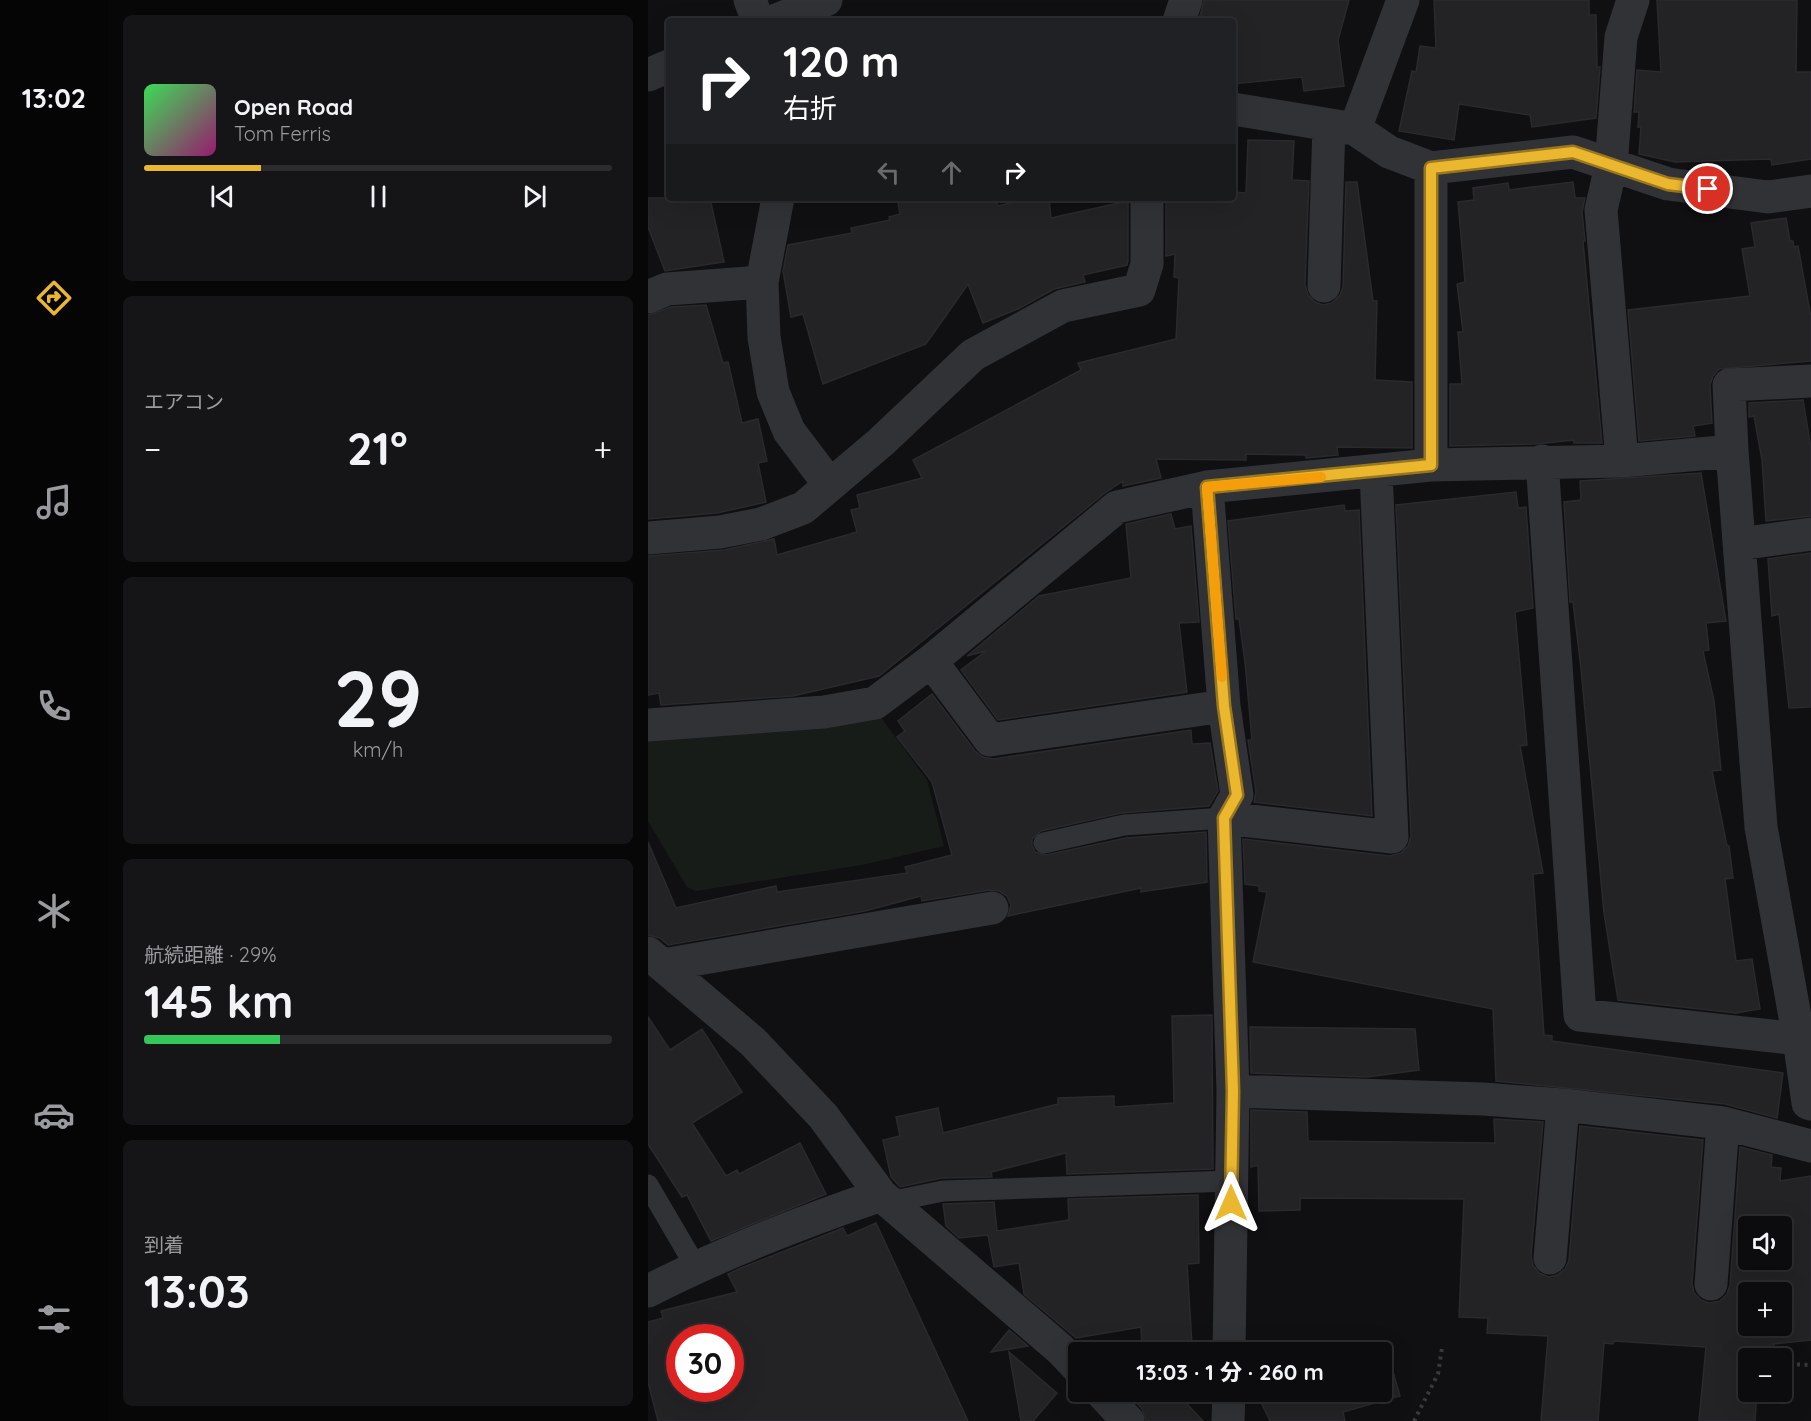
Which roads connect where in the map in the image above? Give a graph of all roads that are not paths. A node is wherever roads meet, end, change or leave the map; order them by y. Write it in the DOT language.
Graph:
graph roads {
  1 [pos="750,0"];
  2 [pos="826,0"];
  3 [pos="1186,0"];
  4 [pos="1403,0"];
  5 [pos="1633,0"];
  6 [pos="757,18"];
  7 [pos="781,18"];
  8 [pos="1180,18"];
  9 [pos="666,67"];
  10 [pos="648,75"];
  11 [pos="1236,109"];
  12 [pos="1342,127"];
  13 [pos="1611,166"];
  14 [pos="1431,168"];
  15 [pos="1811,191"];
  16 [pos="777,201"];
  17 [pos="1147,201"];
  18 [pos="762,282"];
  19 [pos="1324,286"];
  20 [pos="648,297"];
  21 [pos="1811,381"];
  22 [pos="1731,451"];
  23 [pos="1542,461"];
  24 [pos="1622,461"];
  25 [pos="1431,465"];
  26 [pos="1376,472"];
  27 [pos="829,484"];
  28 [pos="1207,487"];
  29 [pos="1811,534"];
  30 [pos="648,538"];
  31 [pos="1739,544"];
  32 [pos="931,661"];
  33 [pos="1224,706"];
  34 [pos="648,725"];
  35 [pos="1224,818"];
  36 [pos="1044,843"];
  37 [pos="992,908"];
  38 [pos="655,959"];
  39 [pos="1799,1039"];
  40 [pos="1233,1091"];
  41 [pos="1811,1104"];
  42 [pos="1563,1105"];
  43 [pos="1723,1123"];
  44 [pos="1811,1146"];
  45 [pos="1231,1181"];
  46 [pos="648,1185"];
  47 [pos="885,1198"];
  48 [pos="1550,1258"];
  49 [pos="696,1267"];
  50 [pos="1711,1284"];
  51 [pos="648,1291"];
  52 [pos="1229,1342"];
  53 [pos="1068,1357"];
  54 [pos="1110,1402"];
  55 [pos="1229,1402"];
  56 [pos="1128,1421"];
  57 [pos="1228,1421"];
  1 -- 6 [label="street"];
  2 -- 7 [label="street"];
  3 -- 8 [label="street"];
  4 -- 12 [label="street"];
  5 -- 13 [label="street"];
  9 -- 10 [label="street"];
  11 -- 12 [label="street"];
  12 -- 14 [label="street"];
  12 -- 19 [label="street"];
  13 -- 14 [label="street"];
  13 -- 15 [label="street"];
  13 -- 24 [label="street"];
  14 -- 25 [label="street"];
  16 -- 18 [label="street"];
  17 -- 27 [label="street"];
  18 -- 20 [label="street"];
  18 -- 27 [label="street"];
  21 -- 22 [label="street"];
  22 -- 24 [label="street"];
  22 -- 31 [label="street"];
  23 -- 24 [label="street"];
  23 -- 25 [label="street"];
  23 -- 39 [label="street"];
  25 -- 26 [label="street"];
  26 -- 28 [label="street"];
  26 -- 35 [label="street"];
  27 -- 30 [label="street"];
  28 -- 32 [label="street"];
  28 -- 33 [label="street"];
  29 -- 31 [label="street"];
  31 -- 39 [label="street"];
  32 -- 33 [label="street"];
  32 -- 34 [label="street"];
  33 -- 35 [label="street"];
  35 -- 36 [label="lane"];
  35 -- 40 [label="street"];
  37 -- 38 [label="street"];
  38 -- 47 [label="street"];
  39 -- 41 [label="street"];
  40 -- 42 [label="street"];
  40 -- 45 [label="street"];
  42 -- 43 [label="street"];
  42 -- 48 [label="street"];
  43 -- 44 [label="street"];
  43 -- 50 [label="street"];
  45 -- 47 [label="lane"];
  45 -- 52 [label="street"];
  46 -- 49 [label="lane"];
  47 -- 49 [label="street"];
  47 -- 53 [label="street"];
  49 -- 51 [label="street"];
  54 -- 56 [label="street"];
  55 -- 57 [label="street"];
}
